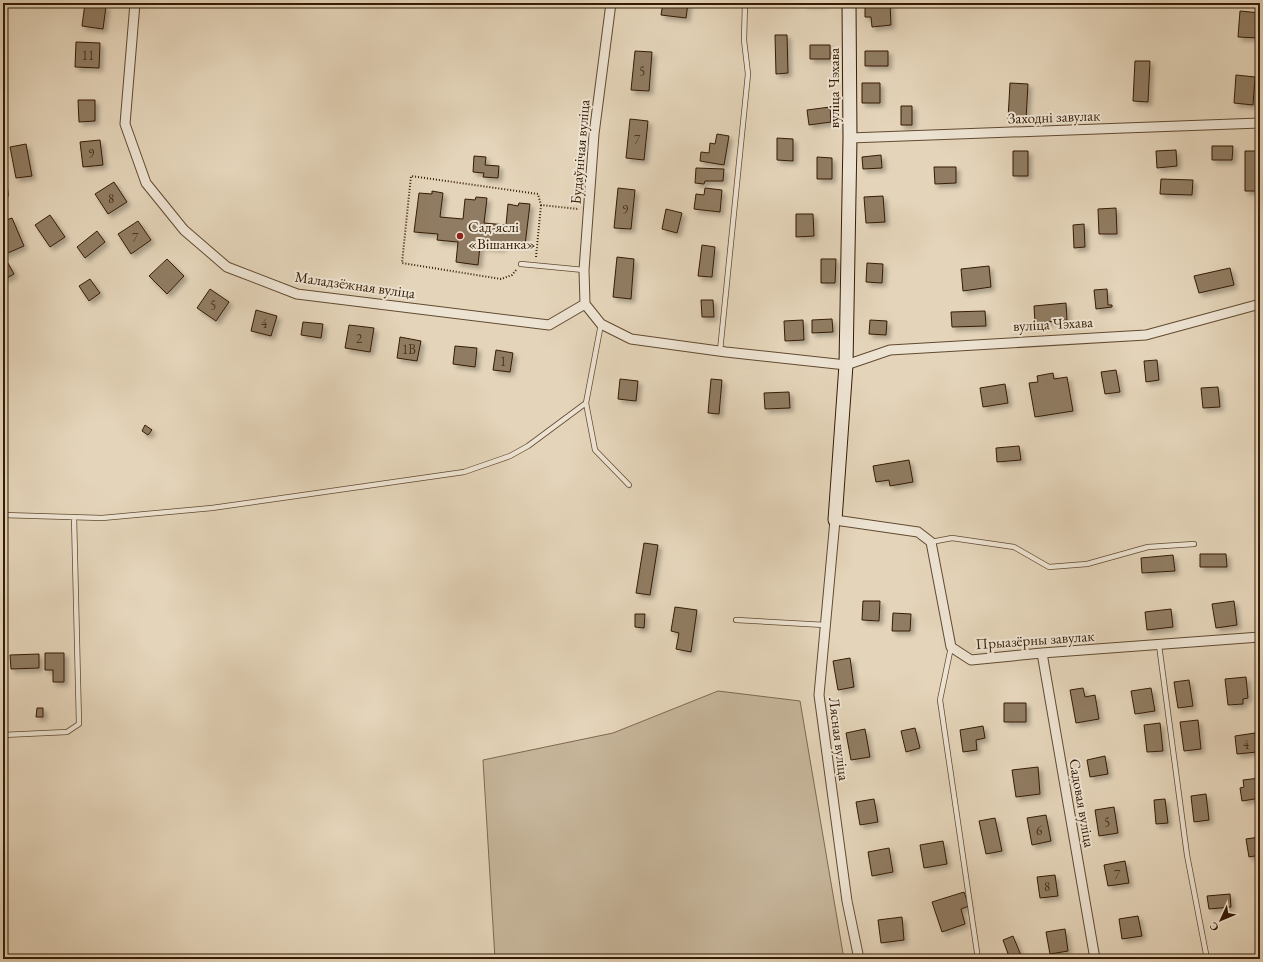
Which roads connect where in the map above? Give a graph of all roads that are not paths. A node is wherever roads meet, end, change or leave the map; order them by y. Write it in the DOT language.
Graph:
graph roads {
  1 [pos="135,3"];
  2 [pos="611,3"];
  3 [pos="745,3"];
  4 [pos="849,3"];
  5 [pos="1260,123"];
  6 [pos="850,138"];
  7 [pos="3,173"];
  8 [pos="6,195"];
  9 [pos="521,264"];
  10 [pos="584,270"];
  11 [pos="586,304"];
  12 [pos="1260,304"];
  13 [pos="601,324"];
  14 [pos="720,351"];
  15 [pos="846,365"];
  16 [pos="586,403"];
  17 [pos="629,485"];
  18 [pos="3,515"];
  19 [pos="74,517"];
  20 [pos="835,520"];
  21 [pos="931,542"];
  22 [pos="1194,544"];
  23 [pos="736,620"];
  24 [pos="824,625"];
  25 [pos="1260,637"];
  26 [pos="1159,645"];
  27 [pos="951,647"];
  28 [pos="1042,653"];
  29 [pos="3,735"];
  30 [pos="859,959"];
  31 [pos="978,959"];
  32 [pos="1095,959"];
  33 [pos="1207,959"];
  1 -- 11 [label="street, Маладзёжная вуліца"];
  2 -- 10 [label="street, Будаўнічая вуліца"];
  3 -- 14 [label="lane"];
  4 -- 6 [label="street, вуліца Чэхава"];
  5 -- 6 [label="street, Заходні завулак"];
  6 -- 15 [label="street, вуліца Чэхава"];
  7 -- 8 [label="lane"];
  9 -- 10 [label="lane"];
  10 -- 11 [label="street, Будаўнічая вуліца"];
  11 -- 13 [label="street, вуліца Чэхава"];
  12 -- 15 [label="street, вуліца Чэхава"];
  13 -- 14 [label="street, вуліца Чэхава"];
  13 -- 16 [label="lane"];
  14 -- 15 [label="street, вуліца Чэхава"];
  15 -- 20 [label="street, вуліца Чэхава"];
  16 -- 17 [label="lane"];
  16 -- 19 [label="lane"];
  18 -- 19 [label="lane"];
  19 -- 29 [label="lane"];
  20 -- 21 [label="street"];
  20 -- 24 [label="street, Лясная вуліца"];
  21 -- 22 [label="lane"];
  21 -- 27 [label="street"];
  23 -- 24 [label="lane"];
  24 -- 30 [label="street, Лясная вуліца"];
  25 -- 26 [label="street, Прыазёрны завулак"];
  26 -- 28 [label="street, Прыазёрны завулак"];
  26 -- 33 [label="lane"];
  27 -- 28 [label="street, Прыазёрны завулак"];
  27 -- 31 [label="lane"];
  28 -- 32 [label="street, Садовая вуліца"];
}
